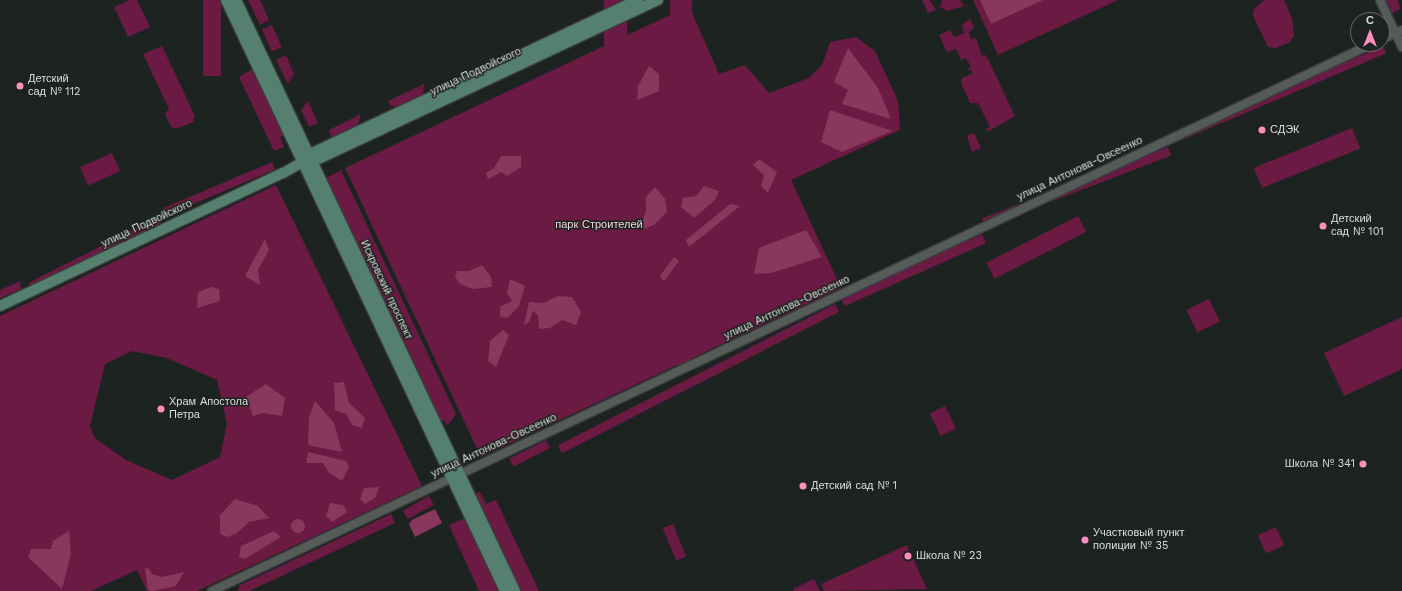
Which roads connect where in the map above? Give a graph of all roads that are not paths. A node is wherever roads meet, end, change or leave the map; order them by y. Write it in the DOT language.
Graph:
graph roads {
  1 [pos="226,0"];
  2 [pos="236,0"];
  3 [pos="638,0"];
  4 [pos="658,0"];
  5 [pos="1380,0"];
  6 [pos="1399,31"];
  7 [pos="1402,47"];
  8 [pos="1355,52"];
  9 [pos="307,160"];
  10 [pos="0,306"];
  11 [pos="455,476"];
  12 [pos="212,591"];
  13 [pos="505,591"];
  14 [pos="515,591"];
  1 -- 9 [label="street, Искровский проспект"];
  2 -- 9 [label="street, Искровский проспект"];
  3 -- 9 [label="street, улица Подвойского"];
  4 -- 9 [label="street, улица Подвойского"];
  5 -- 6 [label="street"];
  6 -- 7 [label="street"];
  8 -- 11 [label="street, улица Антонова-Овсеенко"];
  9 -- 10 [label="street, улица Подвойского"];
  9 -- 11 [label="street, Искровский проспект"];
  11 -- 12 [label="street, улица Антонова-Овсеенко"];
  11 -- 13 [label="street, Искровский проспект"];
  11 -- 14 [label="street, Искровский проспект"];
}
